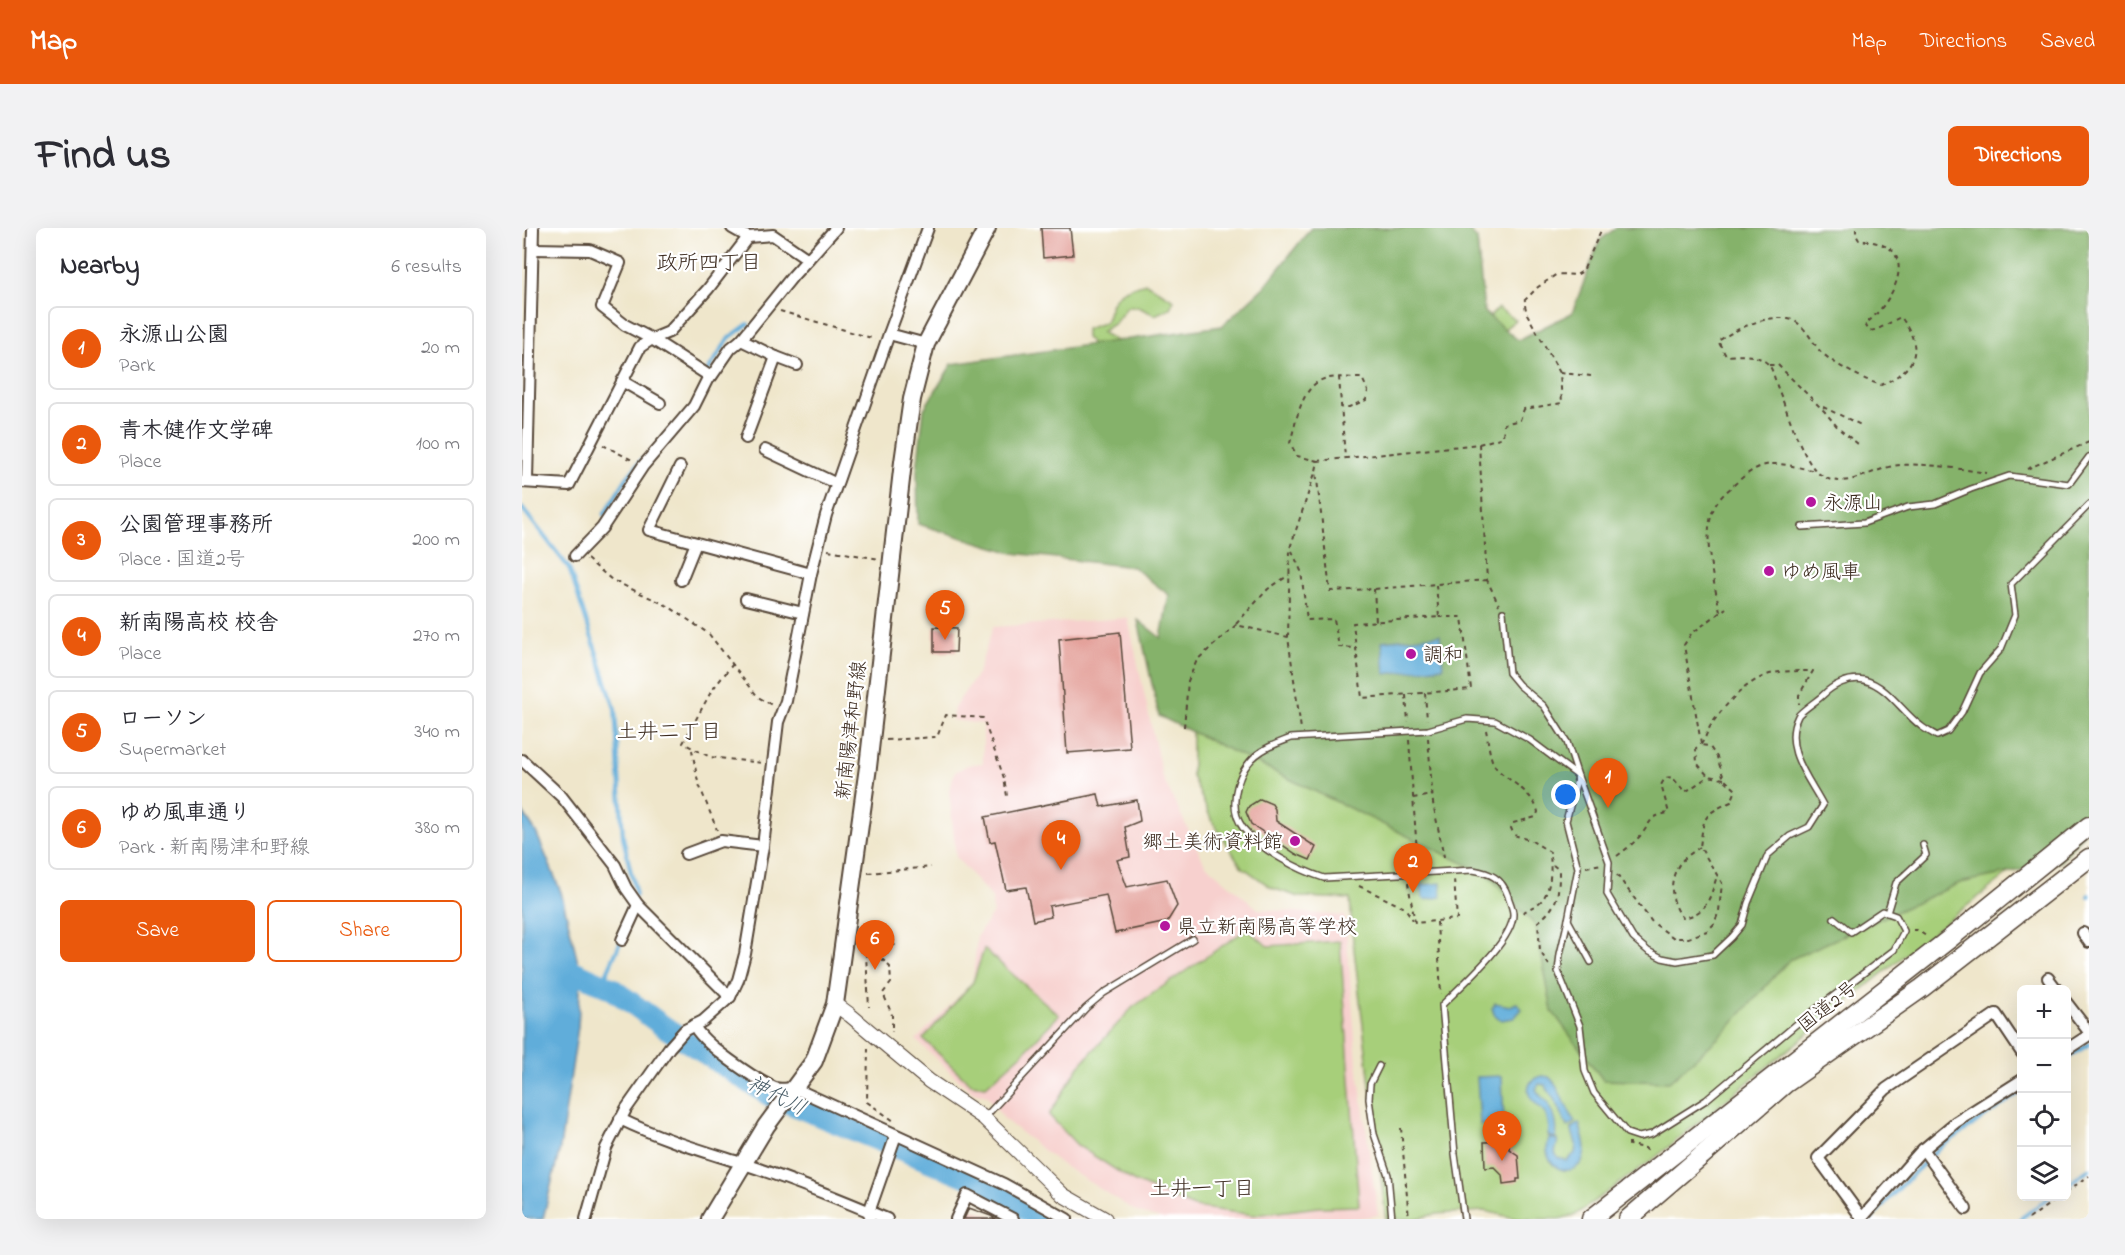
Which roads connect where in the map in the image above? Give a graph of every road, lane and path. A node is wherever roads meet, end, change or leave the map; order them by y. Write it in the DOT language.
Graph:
graph roads {
  1 [pos="533,228"];
  2 [pos="732,228"];
  3 [pos="836,228"];
  4 [pos="928,228"];
  5 [pos="987,228"];
  6 [pos="1602,228"];
  7 [pos="1856,228"];
  8 [pos="776,232"];
  9 [pos="748,237"];
  10 [pos="533,249"];
  11 [pos="808,260"];
  12 [pos="770,305"];
  13 [pos="888,337"];
  14 [pos="652,339"];
  15 [pos="741,340"];
  16 [pos="926,344"];
  17 [pos="776,357"];
  18 [pos="797,365"];
  19 [pos="1769,365"];
  20 [pos="1560,373"];
  21 [pos="709,376"];
  22 [pos="1591,376"];
  23 [pos="1339,377"];
  24 [pos="622,381"];
  25 [pos="660,403"];
  26 [pos="1819,405"];
  27 [pos="1342,407"];
  28 [pos="1861,424"];
  29 [pos="746,438"];
  30 [pos="592,440"];
  31 [pos="2089,442"];
  32 [pos="1479,444"];
  33 [pos="1858,444"];
  34 [pos="769,456"];
  35 [pos="2089,457"];
  36 [pos="1345,458"];
  37 [pos="1318,461"];
  38 [pos="643,466"];
  39 [pos="680,467"];
  40 [pos="1316,471"];
  41 [pos="1816,471"];
  42 [pos="2019,472"];
  43 [pos="2009,476"];
  44 [pos="524,482"];
  45 [pos="837,484"];
  46 [pos="2089,505"];
  47 [pos="1802,527"];
  48 [pos="696,543"];
  49 [pos="818,548"];
  50 [pos="1290,548"];
  51 [pos="577,554"];
  52 [pos="879,559"];
  53 [pos="811,574"];
  54 [pos="1289,575"];
  55 [pos="681,580"];
  56 [pos="1487,580"];
  57 [pos="1436,585"];
  58 [pos="1374,589"];
  59 [pos="746,599"];
  60 [pos="1726,608"];
  61 [pos="803,612"];
  62 [pos="1503,612"];
  63 [pos="1720,612"];
  64 [pos="1439,617"];
  65 [pos="1376,622"];
  66 [pos="1236,625"];
  67 [pos="1288,637"];
  68 [pos="1356,648"];
  69 [pos="733,664"];
  70 [pos="1425,693"];
  71 [pos="1406,695"];
  72 [pos="782,711"];
  73 [pos="1799,715"];
  74 [pos="1484,720"];
  75 [pos="1184,728"];
  76 [pos="1428,730"];
  77 [pos="1409,731"];
  78 [pos="1303,738"];
  79 [pos="883,740"];
  80 [pos="1701,745"];
  81 [pos="692,748"];
  82 [pos="522,760"];
  83 [pos="773,765"];
  84 [pos="1578,776"];
  85 [pos="1708,777"];
  86 [pos="1724,779"];
  87 [pos="1432,795"];
  88 [pos="1007,796"];
  89 [pos="1413,798"];
  90 [pos="2089,826"];
  91 [pos="721,841"];
  92 [pos="1923,845"];
  93 [pos="763,846"];
  94 [pos="1700,847"];
  95 [pos="686,854"];
  96 [pos="1444,857"];
  97 [pos="2089,858"];
  98 [pos="1609,862"];
  99 [pos="1551,864"];
  100 [pos="931,867"];
  101 [pos="1578,868"];
  102 [pos="1454,871"];
  103 [pos="863,873"];
  104 [pos="1407,874"];
  105 [pos="1419,874"];
  106 [pos="1717,876"];
  107 [pos="1347,877"];
  108 [pos="638,905"];
  109 [pos="1887,913"];
  110 [pos="1834,918"];
  111 [pos="1512,920"];
  112 [pos="1568,920"];
  113 [pos="1437,922"];
  114 [pos="1415,923"];
  115 [pos="859,931"];
  116 [pos="1904,931"];
  117 [pos="1927,937"];
  118 [pos="1193,939"];
  119 [pos="622,940"];
  120 [pos="897,945"];
  121 [pos="864,947"];
  122 [pos="865,953"];
  123 [pos="1591,962"];
  124 [pos="1558,971"];
  125 [pos="2048,978"];
  126 [pos="2053,985"];
  127 [pos="730,997"];
  128 [pos="835,1004"];
  129 [pos="1442,1005"];
  130 [pos="869,1007"];
  131 [pos="2071,1008"];
  132 [pos="689,1028"];
  133 [pos="892,1032"];
  134 [pos="2089,1034"];
  135 [pos="868,1045"];
  136 [pos="2017,1046"];
  137 [pos="2071,1047"];
  138 [pos="1379,1066"];
  139 [pos="2017,1083"];
  140 [pos="791,1092"];
  141 [pos="984,1118"];
  142 [pos="620,1119"];
  143 [pos="1401,1128"];
  144 [pos="901,1136"];
  145 [pos="1923,1149"];
  146 [pos="742,1164"];
  147 [pos="2089,1176"];
  148 [pos="2071,1189"];
  149 [pos="2054,1201"];
  150 [pos="1966,1209"];
  151 [pos="870,1215"];
  152 [pos="1060,1218"];
  153 [pos="586,1219"];
  154 [pos="710,1219"];
  155 [pos="887,1219"];
  156 [pos="956,1219"];
  157 [pos="1013,1219"];
  158 [pos="1105,1219"];
  159 [pos="1392,1219"];
  160 [pos="1409,1219"];
  161 [pos="1464,1219"];
  162 [pos="1591,1219"];
  163 [pos="1628,1219"];
  164 [pos="1861,1219"];
  165 [pos="2029,1219"];
  1 -- 10 [label="street"];
  2 -- 9 [label="street"];
  3 -- 11 [label="street"];
  4 -- 13 [label="street"];
  5 -- 16 [label="main road, 新南陽津和野線"];
  6 -- 20 [label="path"];
  7 -- 19 [label="path"];
  8 -- 9 [label="street"];
  8 -- 11 [label="street"];
  9 -- 14 [label="street"];
  10 -- 14 [label="street"];
  10 -- 44 [label="street"];
  11 -- 12 [label="street"];
  12 -- 13 [label="path"];
  12 -- 15 [label="street"];
  13 -- 16 [label="street"];
  13 -- 45 [label="street"];
  14 -- 21 [label="street"];
  14 -- 24 [label="street"];
  15 -- 17 [label="street"];
  15 -- 21 [label="street"];
  16 -- 128 [label="main road, 新南陽津和野線"];
  17 -- 18 [label="street"];
  17 -- 29 [label="street"];
  19 -- 26 [label="path"];
  19 -- 41 [label="path"];
  20 -- 22 [label="path"];
  20 -- 32 [label="path"];
  21 -- 38 [label="street"];
  23 -- 27 [label="path"];
  23 -- 27 [label="path"];
  23 -- 37 [label="path"];
  24 -- 25 [label="street"];
  24 -- 30 [label="street"];
  26 -- 28 [label="path"];
  26 -- 33 [label="path"];
  27 -- 36 [label="path"];
  30 -- 38 [label="path"];
  30 -- 44 [label="street"];
  31 -- 42 [label="path"];
  32 -- 36 [label="path"];
  32 -- 56 [label="path"];
  34 -- 45 [label="street"];
  35 -- 43 [label="lane"];
  36 -- 37 [label="path"];
  37 -- 40 [label="path"];
  38 -- 51 [label="street"];
  39 -- 48 [label="street"];
  40 -- 50 [label="path"];
  40 -- 58 [label="path"];
  41 -- 43 [label="path"];
  41 -- 63 [label="path"];
  43 -- 47 [label="lane"];
  45 -- 49 [label="street"];
  46 -- 73 [label="lane"];
  48 -- 53 [label="street"];
  48 -- 55 [label="street"];
  49 -- 52 [label="path"];
  49 -- 53 [label="street"];
  50 -- 54 [label="path"];
  50 -- 68 [label="path"];
  51 -- 69 [label="path"];
  53 -- 61 [label="street"];
  54 -- 66 [label="path"];
  54 -- 67 [label="path"];
  56 -- 57 [label="path"];
  56 -- 62 [label="path"];
  57 -- 58 [label="path"];
  57 -- 64 [label="path"];
  58 -- 65 [label="path"];
  59 -- 61 [label="street"];
  60 -- 63 [label="path"];
  61 -- 72 [label="street"];
  62 -- 84 [label="lane"];
  63 -- 80 [label="path"];
  64 -- 65 [label="path"];
  64 -- 70 [label="path"];
  65 -- 68 [label="path"];
  66 -- 67 [label="path"];
  66 -- 75 [label="path"];
  67 -- 78 [label="path"];
  68 -- 71 [label="path"];
  69 -- 72 [label="path"];
  69 -- 81 [label="path"];
  70 -- 71 [label="path"];
  70 -- 76 [label="path"];
  71 -- 77 [label="path"];
  72 -- 83 [label="street"];
  73 -- 80 [label="path"];
  73 -- 98 [label="lane"];
  74 -- 76 [label="lane"];
  74 -- 84 [label="lane"];
  74 -- 99 [label="path"];
  76 -- 77 [label="lane"];
  76 -- 87 [label="path"];
  77 -- 78 [label="lane"];
  77 -- 89 [label="path"];
  78 -- 107 [label="lane"];
  79 -- 88 [label="path"];
  80 -- 85 [label="path"];
  80 -- 86 [label="path"];
  81 -- 83 [label="path"];
  81 -- 91 [label="path"];
  82 -- 108 [label="street"];
  83 -- 93 [label="street"];
  84 -- 98 [label="lane"];
  84 -- 101 [label="lane"];
  85 -- 86 [label="path"];
  85 -- 98 [label="path"];
  86 -- 94 [label="path"];
  87 -- 89 [label="path"];
  87 -- 96 [label="path"];
  89 -- 105 [label="path"];
  90 -- 162 [label="highway, 国道2号"];
  91 -- 93 [label="street"];
  91 -- 95 [label="street"];
  92 -- 109 [label="lane"];
  93 -- 127 [label="street"];
  94 -- 106 [label="path"];
  94 -- 106 [label="path"];
  97 -- 163 [label="highway, 国道2号"];
  98 -- 101 [label="path"];
  98 -- 106 [label="path"];
  99 -- 111 [label="path"];
  99 -- 124 [label="path"];
  100 -- 103 [label="path"];
  101 -- 112 [label="lane"];
  102 -- 105 [label="lane"];
  102 -- 111 [label="lane"];
  102 -- 113 [label="path"];
  104 -- 105 [label="lane"];
  104 -- 107 [label="lane"];
  104 -- 114 [label="path"];
  107 -- 114 [label="path"];
  108 -- 119 [label="street"];
  108 -- 127 [label="street"];
  109 -- 110 [label="lane"];
  109 -- 116 [label="lane"];
  111 -- 129 [label="lane"];
  112 -- 123 [label="lane"];
  112 -- 124 [label="lane"];
  113 -- 114 [label="path"];
  113 -- 129 [label="path"];
  115 -- 121 [label="path"];
  116 -- 117 [label="path"];
  116 -- 124 [label="lane"];
  118 -- 141 [label="lane"];
  120 -- 121 [label="path"];
  121 -- 122 [label="path"];
  122 -- 130 [label="path"];
  122 -- 133 [label="path"];
  125 -- 126 [label="street"];
  127 -- 132 [label="street"];
  128 -- 140 [label="main road, 新南陽津和野線"];
  128 -- 141 [label="street"];
  129 -- 161 [label="lane"];
  131 -- 134 [label="street"];
  132 -- 140 [label="street"];
  132 -- 142 [label="street"];
  134 -- 137 [label="street"];
  135 -- 144 [label="path"];
  136 -- 164 [label="street"];
  138 -- 159 [label="lane"];
  139 -- 145 [label="street"];
  140 -- 144 [label="street"];
  140 -- 146 [label="main road, 新南陽津和野線"];
  141 -- 158 [label="street"];
  142 -- 146 [label="street"];
  142 -- 153 [label="street"];
  143 -- 160 [label="path"];
  144 -- 151 [label="street"];
  144 -- 152 [label="street"];
  145 -- 150 [label="street"];
  145 -- 164 [label="street"];
  146 -- 151 [label="street"];
  146 -- 154 [label="main road, 新南陽津和野線"];
  147 -- 148 [label="path"];
  149 -- 165 [label="path"];
  151 -- 155 [label="street"];
  156 -- 157 [label="street"];
}
